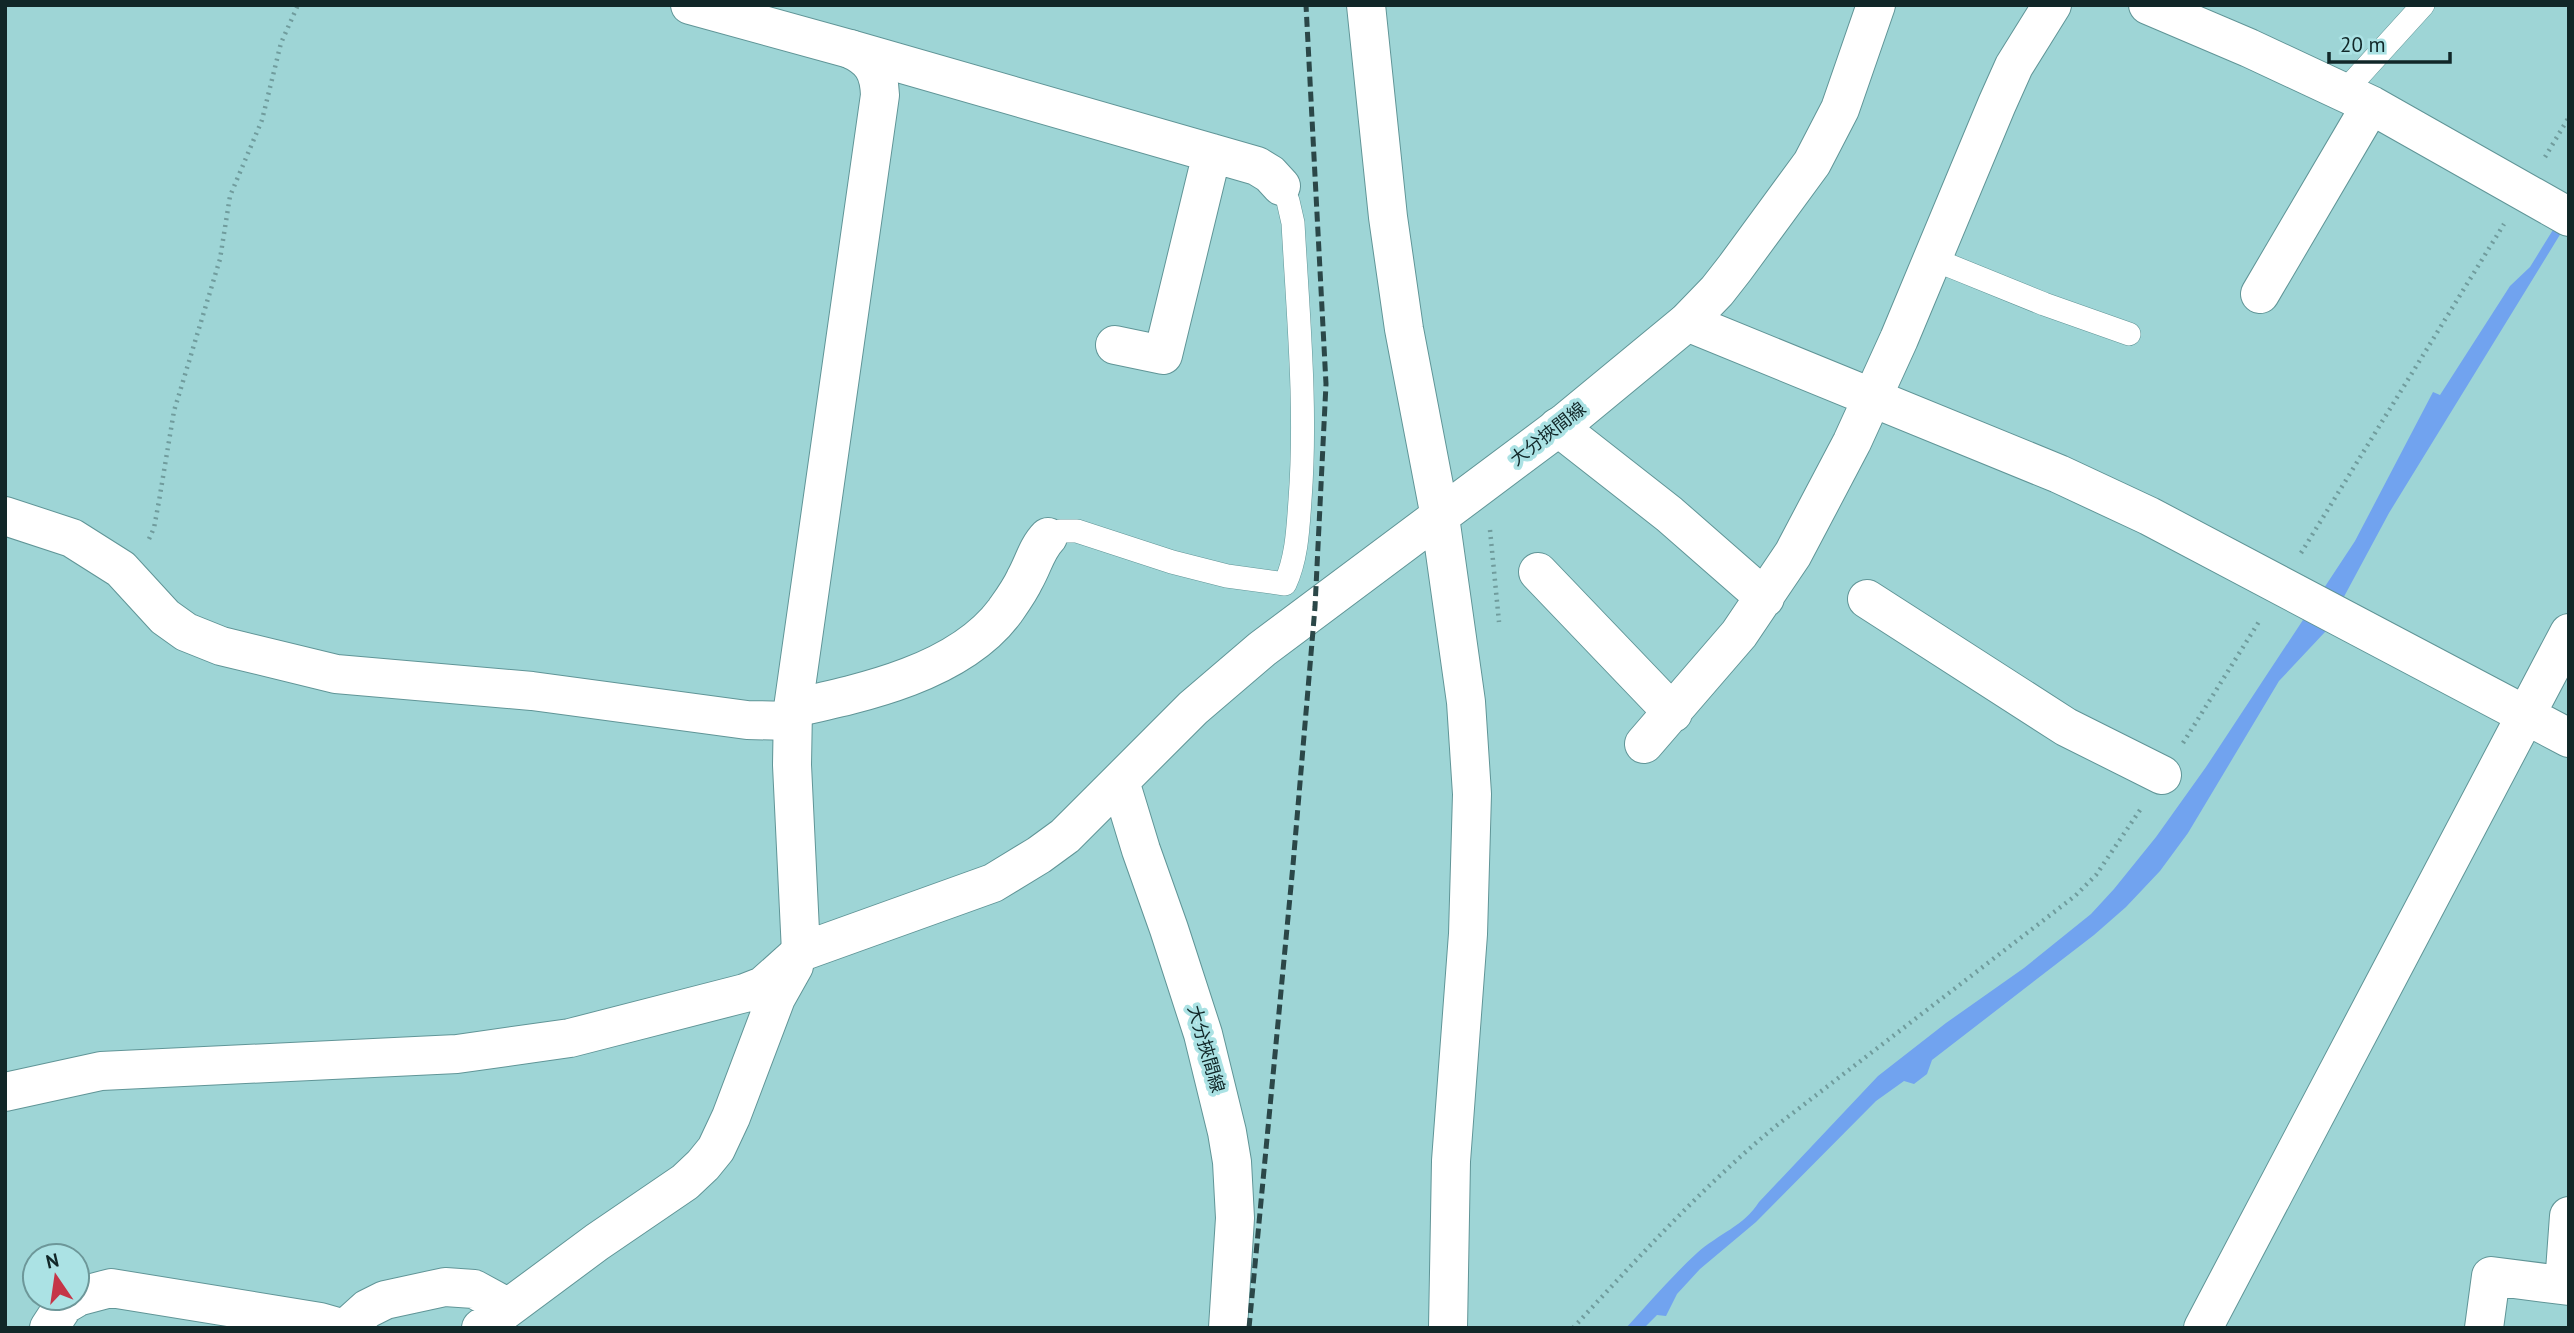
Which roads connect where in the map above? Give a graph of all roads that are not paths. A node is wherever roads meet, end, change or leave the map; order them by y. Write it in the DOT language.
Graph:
graph roads {
  1 [pos="690,5"];
  2 [pos="1366,5"];
  3 [pos="1876,5"];
  4 [pos="2052,5"];
  5 [pos="2148,5"];
  6 [pos="2423,5"];
  7 [pos="850,49"];
  8 [pos="2357,99"];
  9 [pos="1212,153"];
  10 [pos="1281,186"];
  11 [pos="2557,210"];
  12 [pos="1933,259"];
  13 [pos="2260,294"];
  14 [pos="1687,321"];
  15 [pos="2129,334"];
  16 [pos="1115,345"];
  17 [pos="1872,398"];
  18 [pos="1558,427"];
  19 [pos="5,516"];
  20 [pos="1440,517"];
  21 [pos="1048,537"];
  22 [pos="1538,572"];
  23 [pos="1765,598"];
  24 [pos="1867,599"];
  25 [pos="2569,633"];
  26 [pos="1673,713"];
  27 [pos="793,714"];
  28 [pos="2525,715"];
  29 [pos="2569,738"];
  30 [pos="1644,744"];
  31 [pos="2162,775"];
  32 [pos="1120,781"];
  33 [pos="801,952"];
  34 [pos="5,1092"];
  35 [pos="2569,1216"];
  36 [pos="2567,1286"];
  37 [pos="91,1294"];
  38 [pos="59,1312"];
  39 [pos="494,1317"];
  40 [pos="49,1328"];
  41 [pos="341,1328"];
  42 [pos="346,1328"];
  43 [pos="1228,1328"];
  44 [pos="1448,1328"];
  45 [pos="2203,1328"];
  46 [pos="2484,1328"];
  1 -- 7 [label="street"];
  2 -- 20 [label="street"];
  3 -- 14 [label="street, 大分挾間線"];
  4 -- 12 [label="street"];
  5 -- 8 [label="street"];
  6 -- 8 [label="lane"];
  7 -- 9 [label="street"];
  7 -- 27 [label="street"];
  8 -- 11 [label="street"];
  8 -- 13 [label="street"];
  9 -- 10 [label="street"];
  9 -- 16 [label="street"];
  10 -- 21 [label="lane"];
  12 -- 15 [label="lane"];
  12 -- 17 [label="street"];
  14 -- 17 [label="street"];
  14 -- 18 [label="street, 大分挾間線"];
  17 -- 23 [label="street"];
  17 -- 28 [label="street"];
  18 -- 20 [label="street, 大分挾間線"];
  18 -- 23 [label="street"];
  19 -- 27 [label="street"];
  20 -- 32 [label="street, 大分挾間線"];
  20 -- 44 [label="street"];
  21 -- 27 [label="street"];
  22 -- 26 [label="street"];
  23 -- 26 [label="street"];
  24 -- 31 [label="street"];
  25 -- 28 [label="street"];
  26 -- 30 [label="street"];
  27 -- 33 [label="street"];
  28 -- 29 [label="street"];
  28 -- 45 [label="street"];
  32 -- 33 [label="street, 大分挾間線"];
  32 -- 43 [label="street, 大分挾間線"];
  33 -- 34 [label="street"];
  33 -- 39 [label="street"];
  35 -- 36 [label="street"];
  36 -- 46 [label="street"];
  37 -- 41 [label="street"];
  38 -- 40 [label="street"];
  39 -- 42 [label="street"];
}
